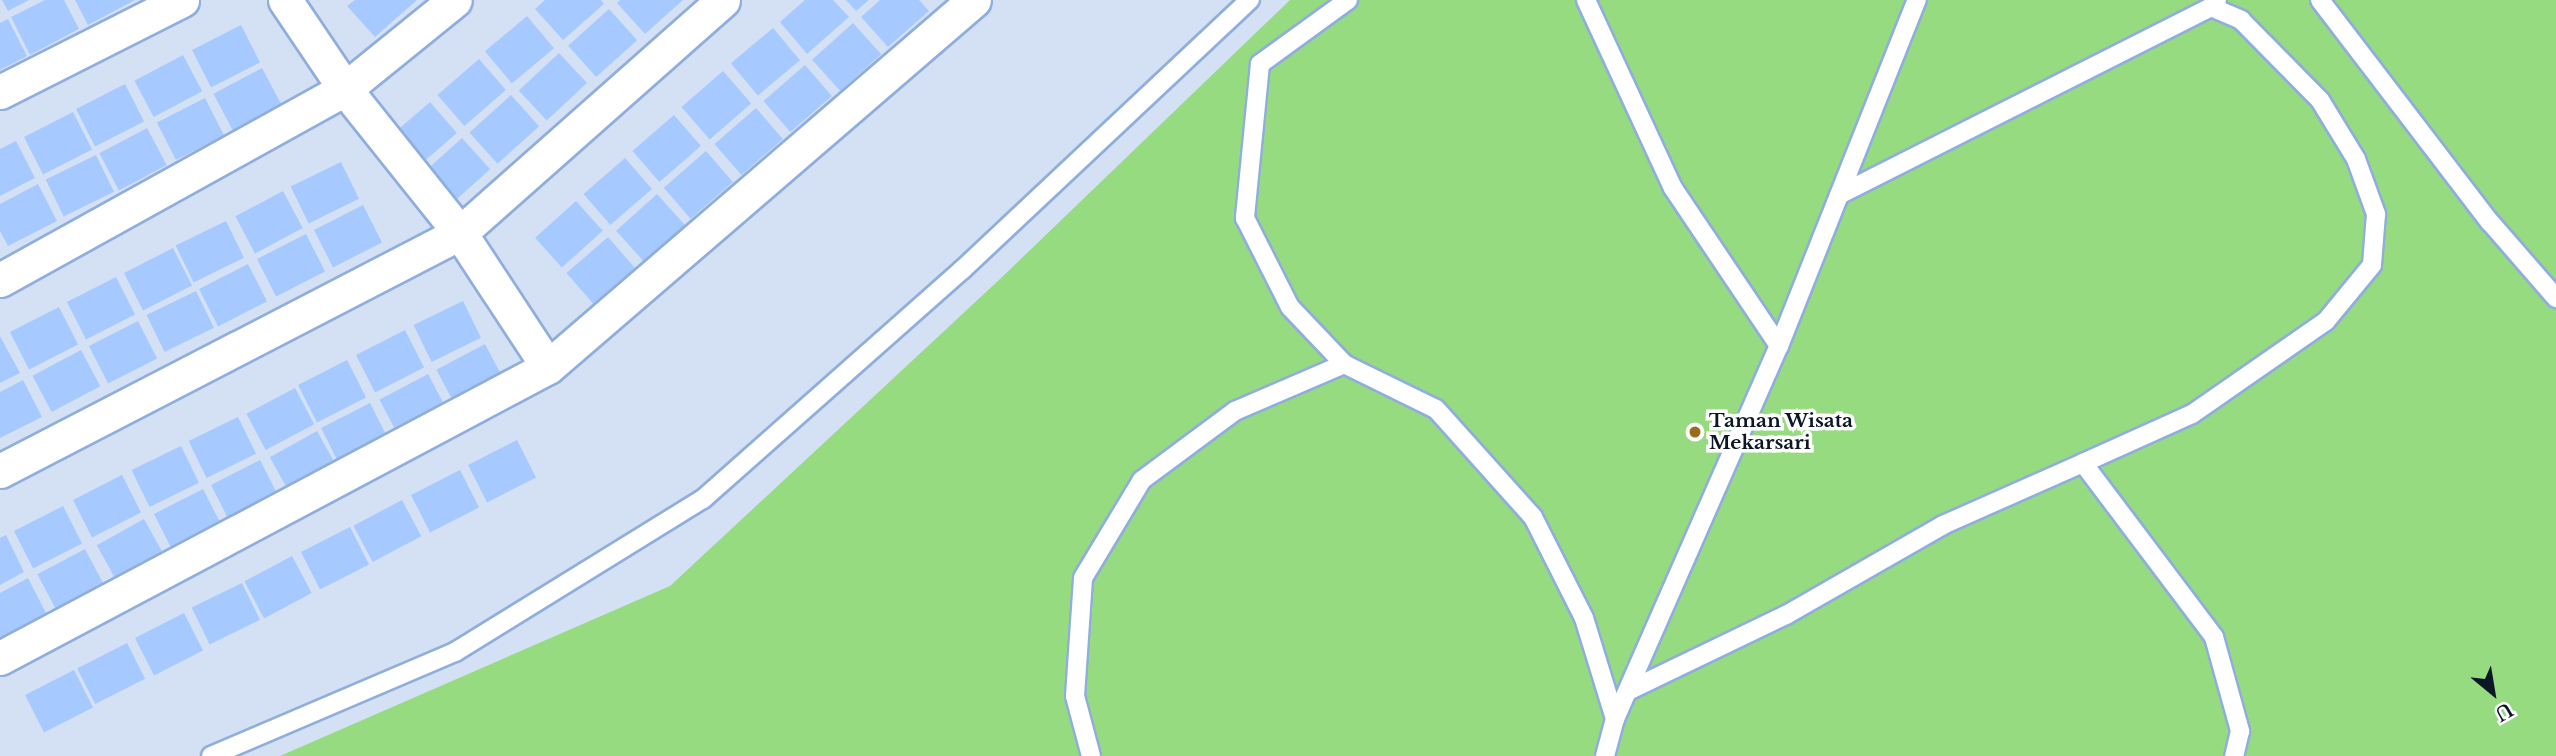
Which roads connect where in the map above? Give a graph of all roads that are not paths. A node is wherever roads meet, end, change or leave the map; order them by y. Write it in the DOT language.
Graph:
graph roads {
  1 [pos="182,0"];
  2 [pos="285,0"];
  3 [pos="455,0"];
  4 [pos="723,0"];
  5 [pos="974,0"];
  6 [pos="1251,0"];
  7 [pos="1348,0"];
  8 [pos="1586,0"];
  9 [pos="1917,0"];
  10 [pos="2320,0"];
  11 [pos="2214,3"];
  12 [pos="345,89"];
  13 [pos="0,92"];
  14 [pos="1839,195"];
  15 [pos="460,233"];
  16 [pos="0,280"];
  17 [pos="2556,298"];
  18 [pos="1779,346"];
  19 [pos="1344,364"];
  20 [pos="548,367"];
  21 [pos="2083,463"];
  22 [pos="0,471"];
  23 [pos="0,657"];
  24 [pos="1628,691"];
  25 [pos="1615,719"];
  26 [pos="211,756"];
  27 [pos="1091,756"];
  28 [pos="1605,756"];
  29 [pos="2234,756"];
  1 -- 13 [label="street"];
  2 -- 12 [label="street"];
  3 -- 12 [label="street"];
  4 -- 15 [label="street"];
  5 -- 20 [label="street"];
  6 -- 26 [label="lane"];
  7 -- 19 [label="lane"];
  8 -- 18 [label="lane"];
  9 -- 14 [label="lane"];
  10 -- 17 [label="lane"];
  11 -- 14 [label="lane"];
  11 -- 21 [label="lane"];
  12 -- 15 [label="street"];
  12 -- 16 [label="street"];
  14 -- 18 [label="lane"];
  15 -- 20 [label="street"];
  15 -- 22 [label="street"];
  18 -- 24 [label="lane"];
  19 -- 25 [label="lane"];
  19 -- 27 [label="lane"];
  20 -- 23 [label="street"];
  21 -- 24 [label="lane"];
  21 -- 29 [label="lane"];
  24 -- 25 [label="lane"];
  25 -- 28 [label="lane"];
}
